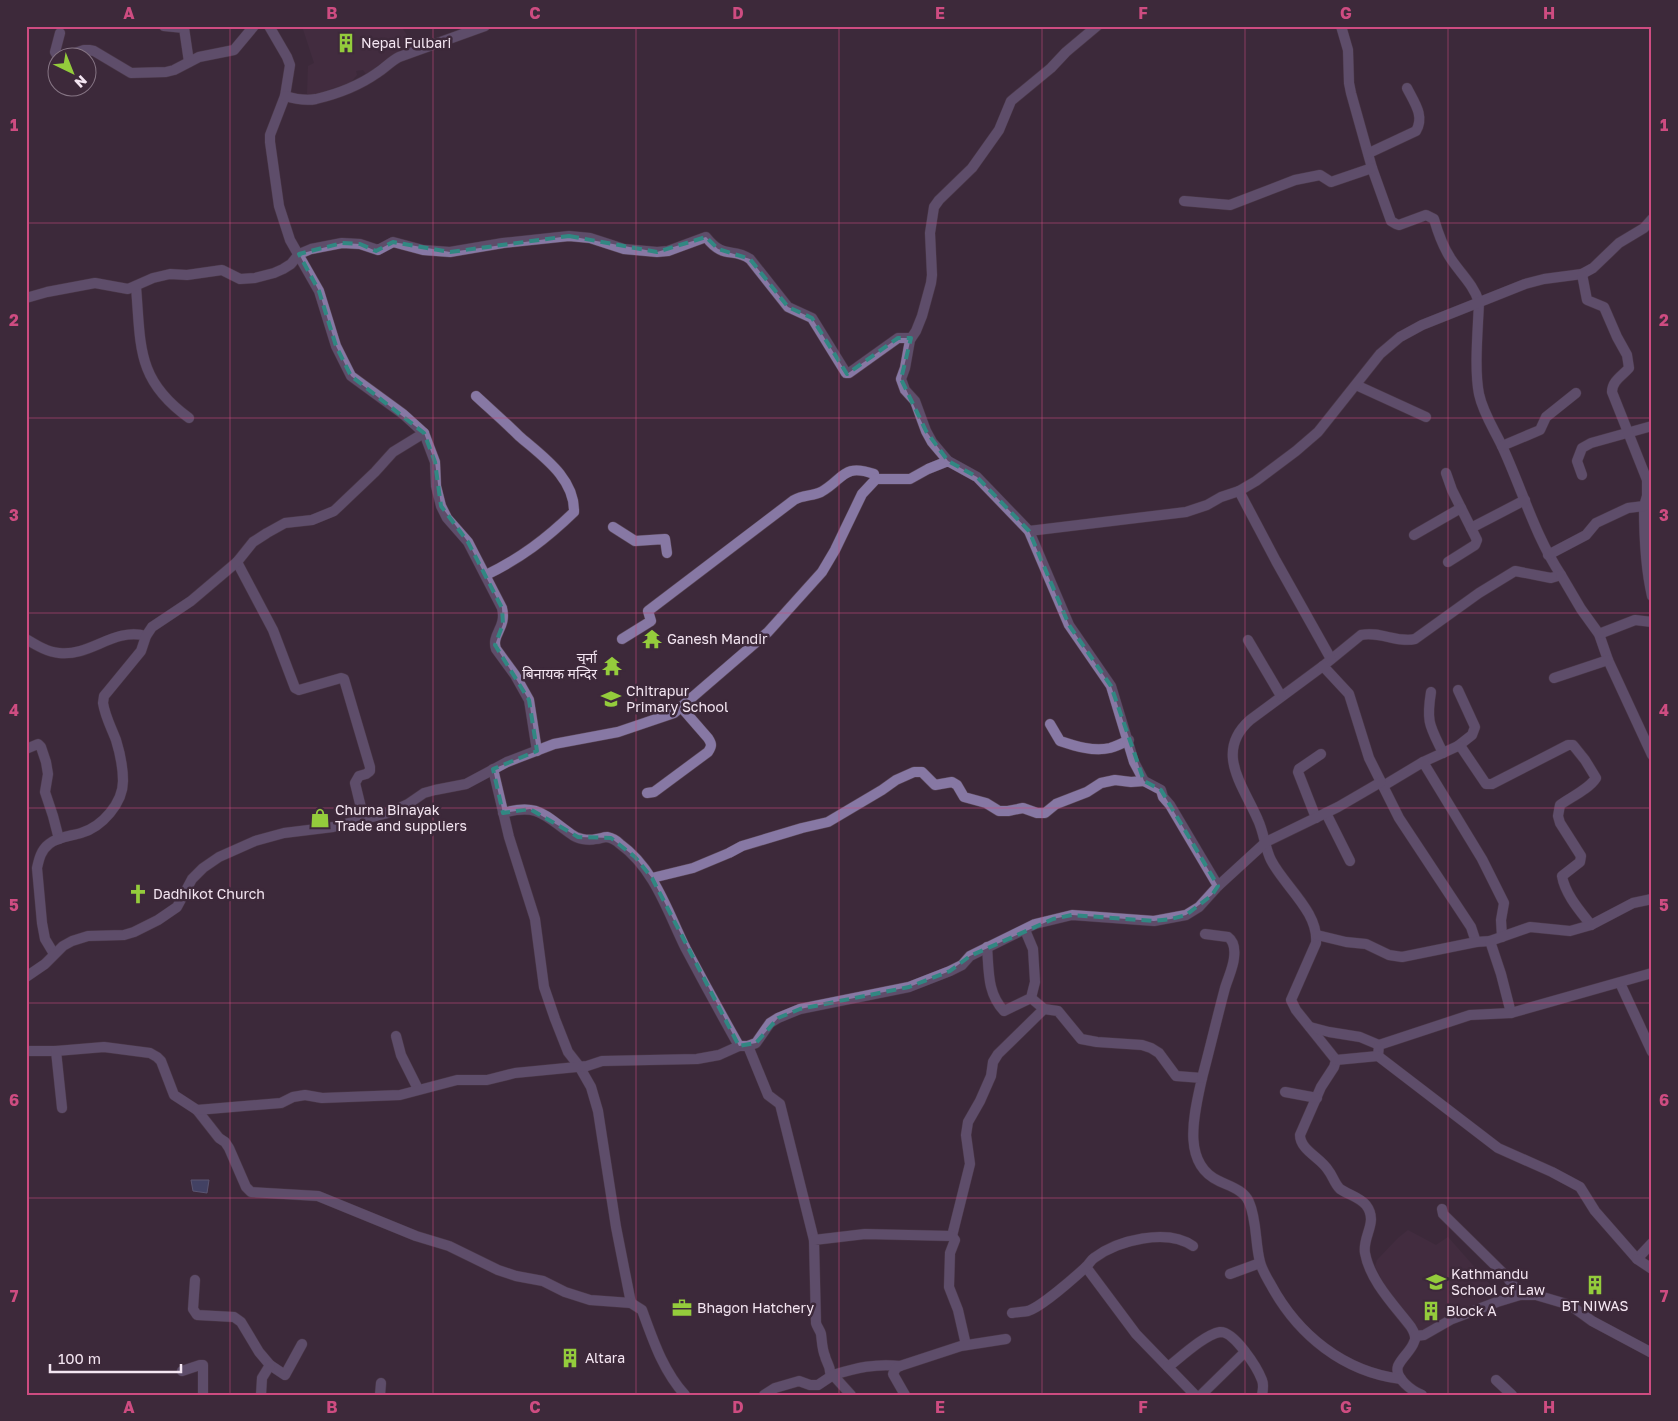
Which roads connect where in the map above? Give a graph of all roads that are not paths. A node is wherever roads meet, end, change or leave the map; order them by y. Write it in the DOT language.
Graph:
graph roads {
  1 [pos="164,26"];
  2 [pos="254,26"];
  3 [pos="269,26"];
  4 [pos="485,26"];
  5 [pos="1097,26"];
  6 [pos="1341,26"];
  7 [pos="60,33"];
  8 [pos="189,62"];
  9 [pos="1407,88"];
  10 [pos="285,96"];
  11 [pos="1369,153"];
  12 [pos="1372,168"];
  13 [pos="1184,201"];
  14 [pos="1652,219"];
  15 [pos="299,254"];
  16 [pos="1582,274"];
  17 [pos="136,287"];
  18 [pos="26,298"];
  19 [pos="1478,302"];
  20 [pos="911,338"];
  21 [pos="1356,385"];
  22 [pos="1576,392"];
  23 [pos="476,396"];
  24 [pos="1426,417"];
  25 [pos="189,418"];
  26 [pos="1652,426"];
  27 [pos="1628,432"];
  28 [pos="424,433"];
  29 [pos="1502,446"];
  30 [pos="948,461"];
  31 [pos="1446,472"];
  32 [pos="874,474"];
  33 [pos="1582,475"];
  34 [pos="1240,490"];
  35 [pos="1525,500"];
  36 [pos="1644,506"];
  37 [pos="1460,508"];
  38 [pos="612,528"];
  39 [pos="1472,528"];
  40 [pos="1029,531"];
  41 [pos="1414,535"];
  42 [pos="668,553"];
  43 [pos="1548,555"];
  44 [pos="237,562"];
  45 [pos="1448,562"];
  46 [pos="486,575"];
  47 [pos="1561,575"];
  48 [pos="1652,596"];
  49 [pos="1652,622"];
  50 [pos="1599,634"];
  51 [pos="146,636"];
  52 [pos="26,639"];
  53 [pos="622,640"];
  54 [pos="1248,640"];
  55 [pos="1332,659"];
  56 [pos="1608,660"];
  57 [pos="1323,666"];
  58 [pos="1554,678"];
  59 [pos="1458,690"];
  60 [pos="1431,692"];
  61 [pos="1281,696"];
  62 [pos="681,707"];
  63 [pos="1050,724"];
  64 [pos="1129,740"];
  65 [pos="1458,746"];
  66 [pos="26,749"];
  67 [pos="538,751"];
  68 [pos="1443,753"];
  69 [pos="1320,754"];
  70 [pos="1652,755"];
  71 [pos="1423,762"];
  72 [pos="494,769"];
  73 [pos="1144,781"];
  74 [pos="1382,784"];
  75 [pos="647,792"];
  76 [pos="503,813"];
  77 [pos="1326,813"];
  78 [pos="1316,818"];
  79 [pos="364,820"];
  80 [pos="59,839"];
  81 [pos="1266,842"];
  82 [pos="1350,861"];
  83 [pos="652,878"];
  84 [pos="1218,886"];
  85 [pos="1652,900"];
  86 [pos="1591,925"];
  87 [pos="1025,930"];
  88 [pos="1205,934"];
  89 [pos="1317,935"];
  90 [pos="1502,937"];
  91 [pos="1490,941"];
  92 [pos="1476,942"];
  93 [pos="987,948"];
  94 [pos="54,954"];
  95 [pos="1652,973"];
  96 [pos="26,977"];
  97 [pos="1620,983"];
  98 [pos="1031,998"];
  99 [pos="1044,1009"];
  100 [pos="1511,1013"];
  101 [pos="1310,1027"];
  102 [pos="396,1036"];
  103 [pos="1379,1045"];
  104 [pos="744,1046"];
  105 [pos="26,1051"];
  106 [pos="56,1051"];
  107 [pos="1652,1052"];
  108 [pos="1378,1056"];
  109 [pos="1336,1060"];
  110 [pos="579,1066"];
  111 [pos="1202,1078"];
  112 [pos="418,1089"];
  113 [pos="1285,1092"];
  114 [pos="1316,1098"];
  115 [pos="62,1108"];
  116 [pos="197,1110"];
  117 [pos="1442,1209"];
  118 [pos="952,1236"];
  119 [pos="814,1240"];
  120 [pos="1652,1243"];
  121 [pos="1193,1246"];
  122 [pos="1636,1259"];
  123 [pos="1260,1263"];
  124 [pos="1086,1267"];
  125 [pos="1652,1269"];
  126 [pos="1230,1274"];
  127 [pos="195,1280"];
  128 [pos="1520,1295"];
  129 [pos="631,1303"];
  130 [pos="1012,1313"];
  131 [pos="1416,1336"];
  132 [pos="1006,1339"];
  133 [pos="302,1344"];
  134 [pos="966,1345"];
  135 [pos="1245,1352"];
  136 [pos="1652,1353"];
  137 [pos="270,1365"];
  138 [pos="900,1366"];
  139 [pos="1168,1367"];
  140 [pos="182,1371"];
  141 [pos="833,1376"];
  142 [pos="1401,1379"];
  143 [pos="1496,1380"];
  144 [pos="381,1383"];
  145 [pos="1417,1394"];
  146 [pos="203,1395"];
  147 [pos="261,1395"];
  148 [pos="380,1395"];
  149 [pos="685,1395"];
  150 [pos="764,1395"];
  151 [pos="851,1395"];
  152 [pos="905,1395"];
  153 [pos="1195,1395"];
  154 [pos="1201,1395"];
  155 [pos="1262,1395"];
  156 [pos="1512,1395"];
  1 -- 8 [label="street"];
  2 -- 8 [label="street"];
  3 -- 10 [label="street"];
  4 -- 10 [label="street"];
  5 -- 20 [label="street"];
  6 -- 11 [label="street"];
  7 -- 8 [label="street"];
  9 -- 11 [label="street"];
  10 -- 15 [label="street"];
  11 -- 12 [label="street"];
  12 -- 13 [label="street"];
  12 -- 19 [label="street"];
  14 -- 16 [label="street"];
  15 -- 17 [label="street"];
  15 -- 20 [label="street"];
  15 -- 28 [label="street"];
  16 -- 19 [label="street"];
  16 -- 27 [label="street"];
  17 -- 18 [label="street"];
  17 -- 25 [label="street"];
  19 -- 21 [label="street"];
  19 -- 29 [label="street"];
  20 -- 30 [label="street"];
  21 -- 24 [label="street"];
  21 -- 34 [label="street"];
  22 -- 29 [label="street"];
  23 -- 46 [label="street"];
  26 -- 27 [label="street"];
  27 -- 33 [label="street"];
  27 -- 36 [label="street"];
  28 -- 44 [label="street"];
  28 -- 46 [label="street"];
  29 -- 35 [label="street"];
  30 -- 40 [label="street"];
  30 -- 62 [label="street"];
  31 -- 37 [label="street"];
  32 -- 53 [label="street"];
  34 -- 40 [label="street"];
  34 -- 55 [label="street"];
  35 -- 39 [label="street"];
  35 -- 43 [label="street"];
  36 -- 43 [label="street"];
  36 -- 48 [label="street"];
  37 -- 39 [label="street"];
  37 -- 41 [label="street"];
  38 -- 42 [label="street"];
  39 -- 45 [label="street"];
  40 -- 64 [label="street"];
  43 -- 47 [label="street"];
  44 -- 51 [label="street"];
  44 -- 79 [label="street"];
  46 -- 67 [label="street"];
  47 -- 50 [label="street"];
  47 -- 55 [label="street"];
  49 -- 50 [label="street"];
  50 -- 56 [label="street"];
  51 -- 52 [label="street"];
  51 -- 80 [label="street"];
  54 -- 61 [label="street"];
  55 -- 57 [label="street"];
  56 -- 58 [label="street"];
  56 -- 70 [label="street"];
  57 -- 61 [label="street"];
  57 -- 74 [label="street"];
  59 -- 65 [label="street"];
  60 -- 68 [label="street"];
  61 -- 81 [label="street"];
  62 -- 67 [label="street"];
  62 -- 75 [label="street"];
  63 -- 64 [label="street"];
  64 -- 73 [label="street"];
  65 -- 68 [label="street"];
  65 -- 86 [label="street"];
  66 -- 80 [label="street"];
  67 -- 72 [label="street"];
  68 -- 71 [label="street"];
  69 -- 78 [label="street"];
  71 -- 74 [label="street"];
  71 -- 90 [label="street"];
  72 -- 76 [label="street"];
  72 -- 79 [label="street"];
  73 -- 83 [label="street"];
  73 -- 84 [label="street"];
  74 -- 77 [label="street"];
  74 -- 92 [label="street"];
  76 -- 83 [label="street"];
  76 -- 110 [label="street"];
  77 -- 78 [label="street"];
  77 -- 82 [label="street"];
  78 -- 81 [label="street"];
  79 -- 94 [label="street"];
  80 -- 94 [label="street"];
  81 -- 84 [label="street"];
  81 -- 89 [label="street"];
  83 -- 104 [label="street"];
  84 -- 87 [label="street"];
  85 -- 86 [label="street"];
  86 -- 90 [label="street"];
  87 -- 93 [label="street"];
  87 -- 98 [label="street"];
  88 -- 111 [label="street"];
  89 -- 92 [label="street"];
  89 -- 101 [label="street"];
  90 -- 91 [label="street"];
  91 -- 92 [label="street"];
  91 -- 100 [label="street"];
  93 -- 98 [label="street"];
  93 -- 104 [label="street"];
  94 -- 96 [label="street"];
  95 -- 97 [label="street"];
  97 -- 100 [label="street"];
  97 -- 107 [label="street"];
  98 -- 99 [label="street"];
  99 -- 111 [label="street"];
  99 -- 118 [label="street"];
  100 -- 103 [label="street"];
  101 -- 103 [label="street"];
  101 -- 109 [label="street"];
  102 -- 112 [label="street"];
  103 -- 108 [label="street"];
  104 -- 110 [label="street"];
  104 -- 119 [label="street"];
  105 -- 106 [label="street"];
  106 -- 115 [label="street"];
  106 -- 116 [label="street"];
  108 -- 109 [label="street"];
  108 -- 122 [label="street"];
  109 -- 114 [label="street"];
  110 -- 112 [label="street"];
  110 -- 129 [label="street"];
  111 -- 123 [label="street"];
  112 -- 116 [label="street"];
  113 -- 114 [label="street"];
  114 -- 131 [label="street"];
  116 -- 129 [label="street"];
  117 -- 128 [label="street"];
  118 -- 119 [label="street"];
  118 -- 134 [label="street"];
  119 -- 141 [label="street"];
  120 -- 122 [label="street"];
  121 -- 124 [label="street"];
  122 -- 125 [label="street"];
  123 -- 126 [label="street"];
  123 -- 142 [label="street"];
  124 -- 130 [label="street"];
  124 -- 139 [label="street"];
  127 -- 137 [label="street"];
  128 -- 131 [label="street"];
  128 -- 136 [label="street"];
  129 -- 149 [label="street"];
  131 -- 142 [label="street"];
  132 -- 134 [label="street"];
  133 -- 137 [label="street"];
  134 -- 138 [label="street"];
  135 -- 139 [label="street"];
  135 -- 154 [label="street"];
  135 -- 155 [label="street"];
  137 -- 147 [label="street"];
  138 -- 141 [label="street"];
  138 -- 152 [label="street"];
  139 -- 153 [label="street"];
  140 -- 146 [label="street"];
  141 -- 150 [label="street"];
  141 -- 151 [label="street"];
  142 -- 145 [label="street"];
  143 -- 156 [label="street"];
  144 -- 148 [label="street"];
}
